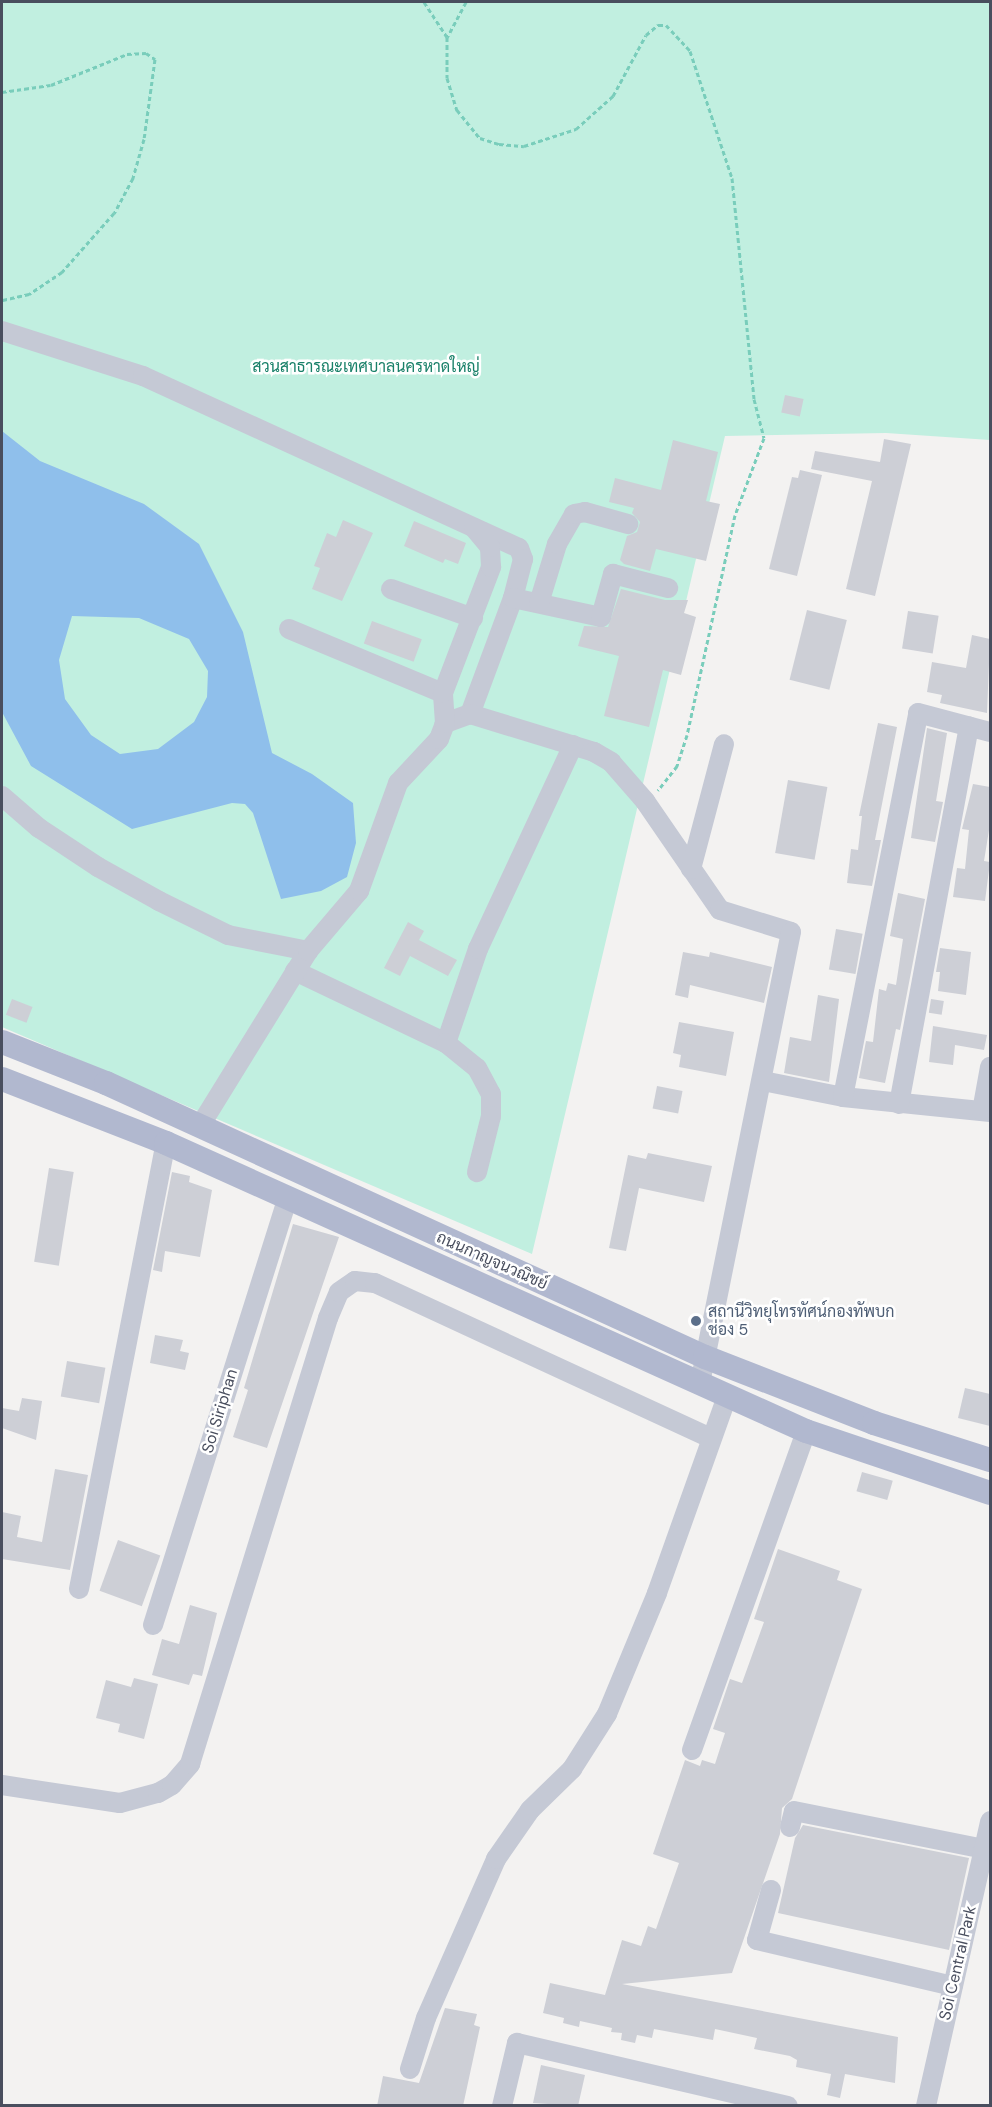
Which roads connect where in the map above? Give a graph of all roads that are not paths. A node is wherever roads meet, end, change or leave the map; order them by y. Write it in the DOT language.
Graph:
graph roads {
  1 [pos="2,331"];
  2 [pos="627,524"];
  3 [pos="474,528"];
  4 [pos="668,588"];
  5 [pos="391,589"];
  6 [pos="513,598"];
  7 [pos="539,603"];
  8 [pos="473,618"];
  9 [pos="289,629"];
  10 [pos="443,693"];
  11 [pos="470,714"];
  12 [pos="445,723"];
  13 [pos="969,726"];
  14 [pos="990,732"];
  15 [pos="724,744"];
  16 [pos="573,745"];
  17 [pos="2,796"];
  18 [pos="691,869"];
  19 [pos="308,951"];
  20 [pos="295,970"];
  21 [pos="2,1042"];
  22 [pos="446,1043"];
  23 [pos="990,1067"];
  24 [pos="2,1079"];
  25 [pos="763,1081"];
  26 [pos="843,1097"];
  27 [pos="899,1104"];
  28 [pos="986,1111"];
  29 [pos="200,1126"];
  30 [pos="166,1143"];
  31 [pos="477,1172"];
  32 [pos="288,1198"];
  33 [pos="705,1357"];
  34 [pos="700,1384"];
  35 [pos="727,1396"];
  36 [pos="806,1431"];
  37 [pos="711,1438"];
  38 [pos="990,1460"];
  39 [pos="990,1493"];
  40 [pos="79,1589"];
  41 [pos="153,1625"];
  42 [pos="692,1750"];
  43 [pos="2,1785"];
  44 [pos="990,1821"];
  45 [pos="790,1827"];
  46 [pos="984,1849"];
  47 [pos="771,1890"];
  48 [pos="953,1986"];
  49 [pos="410,2069"];
  50 [pos="502,2106"];
  51 [pos="788,2106"];
  52 [pos="926,2106"];
  1 -- 3 [label="street"];
  2 -- 7 [label="street"];
  3 -- 6 [label="street"];
  3 -- 8 [label="street"];
  4 -- 7 [label="street"];
  5 -- 8 [label="street"];
  6 -- 7 [label="street"];
  6 -- 11 [label="street"];
  8 -- 10 [label="street"];
  9 -- 10 [label="street"];
  10 -- 12 [label="street"];
  11 -- 12 [label="street"];
  11 -- 16 [label="street"];
  12 -- 19 [label="street"];
  13 -- 14 [label="street"];
  13 -- 26 [label="street"];
  13 -- 27 [label="street"];
  15 -- 18 [label="street"];
  16 -- 18 [label="street"];
  16 -- 22 [label="street"];
  17 -- 19 [label="street"];
  18 -- 25 [label="street"];
  19 -- 20 [label="street"];
  20 -- 22 [label="street"];
  20 -- 29 [label="street"];
  21 -- 29 [label="main road, ถนนกาญจนวณิชย์"];
  22 -- 31 [label="street"];
  23 -- 28 [label="street"];
  24 -- 30 [label="main road, ถนนกาญจนวณิชย์"];
  25 -- 26 [label="street"];
  25 -- 33 [label="street"];
  26 -- 27 [label="street"];
  27 -- 28 [label="street"];
  29 -- 33 [label="main road, ถนนกาญจนวณิชย์"];
  30 -- 32 [label="main road, ถนนกาญจนวณิชย์"];
  30 -- 40 [label="street"];
  32 -- 34 [label="main road, ถนนกาญจนวณิชย์"];
  32 -- 41 [label="street, Soi Siriphan"];
  33 -- 34 [label="street"];
  33 -- 38 [label="main road, ถนนกาญจนวณิชย์"];
  34 -- 35 [label="main road, ถนนกาญจนวณิชย์"];
  35 -- 36 [label="main road, ถนนกาญจนวณิชย์"];
  35 -- 37 [label="street"];
  36 -- 39 [label="main road, ถนนกาญจนวณิชย์"];
  36 -- 42 [label="street"];
  37 -- 43 [label="street"];
  37 -- 49 [label="street"];
  44 -- 46 [label="street, Soi Central Park"];
  45 -- 46 [label="street"];
  46 -- 48 [label="street, Soi Central Park"];
  47 -- 48 [label="street"];
  48 -- 52 [label="street, Soi Central Park"];
  50 -- 51 [label="street"];
}
